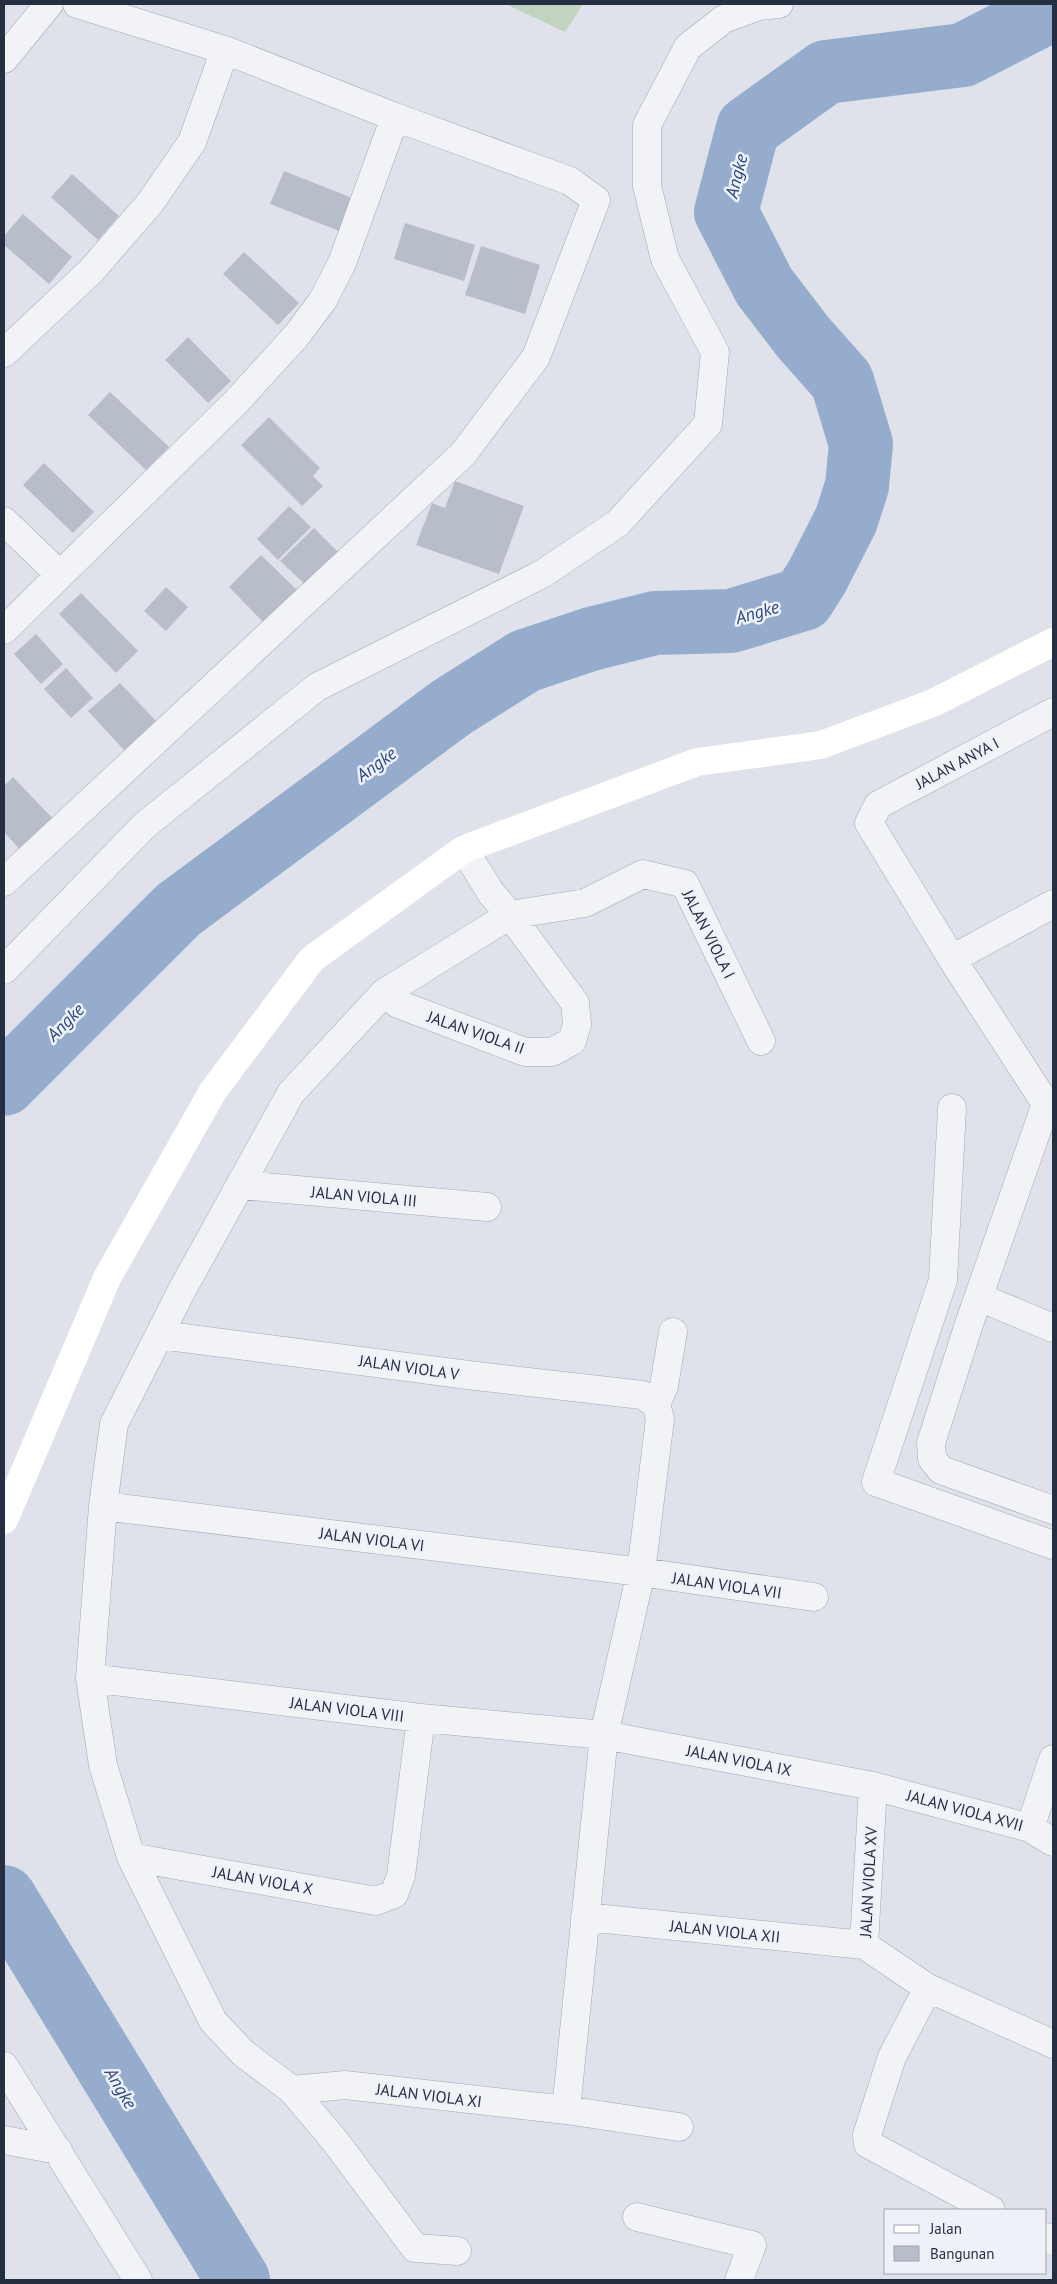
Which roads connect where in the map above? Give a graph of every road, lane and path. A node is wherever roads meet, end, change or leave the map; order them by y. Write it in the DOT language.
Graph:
graph roads {
  1 [pos="49,4"];
  2 [pos="77,4"];
  3 [pos="779,4"];
  4 [pos="225,50"];
  5 [pos="4,58"];
  6 [pos="395,117"];
  7 [pos="4,353"];
  8 [pos="4,521"];
  9 [pos="60,576"];
  10 [pos="4,630"];
  11 [pos="1053,642"];
  12 [pos="1053,712"];
  13 [pos="464,850"];
  14 [pos="4,882"];
  15 [pos="1053,904"];
  16 [pos="510,915"];
  17 [pos="952,959"];
  18 [pos="4,970"];
  19 [pos="384,993"];
  20 [pos="761,1041"];
  21 [pos="1051,1103"];
  22 [pos="952,1108"];
  23 [pos="241,1185"];
  24 [pos="487,1206"];
  25 [pos="979,1297"];
  26 [pos="1053,1328"];
  27 [pos="673,1332"];
  28 [pos="160,1335"];
  29 [pos="656,1404"];
  30 [pos="103,1506"];
  31 [pos="1053,1510"];
  32 [pos="4,1520"];
  33 [pos="1053,1545"];
  34 [pos="640,1572"];
  35 [pos="814,1597"];
  36 [pos="90,1678"];
  37 [pos="421,1718"];
  38 [pos="604,1734"];
  39 [pos="1053,1760"];
  40 [pos="873,1786"];
  41 [pos="1030,1828"];
  42 [pos="1053,1842"];
  43 [pos="132,1857"];
  44 [pos="585,1917"];
  45 [pos="864,1946"];
  46 [pos="928,1988"];
  47 [pos="1053,2044"];
  48 [pos="4,2066"];
  49 [pos="292,2090"];
  50 [pos="566,2110"];
  51 [pos="679,2127"];
  52 [pos="4,2140"];
  53 [pos="58,2150"];
  54 [pos="989,2209"];
  55 [pos="636,2217"];
  56 [pos="457,2251"];
  57 [pos="138,2280"];
  58 [pos="739,2280"];
  1 -- 5 [label="street"];
  2 -- 4 [label="street"];
  3 -- 18 [label="street"];
  4 -- 6 [label="street"];
  4 -- 7 [label="street"];
  6 -- 9 [label="street"];
  6 -- 14 [label="street"];
  8 -- 9 [label="street"];
  9 -- 10 [label="street"];
  11 -- 13 [label="street"];
  12 -- 17 [label="street, JALAN ANYA I"];
  13 -- 16 [label="street"];
  13 -- 32 [label="street"];
  15 -- 17 [label="street"];
  16 -- 19 [label="street"];
  16 -- 19 [label="street, JALAN VIOLA II"];
  16 -- 20 [label="street, JALAN VIOLA I"];
  17 -- 21 [label="street"];
  19 -- 23 [label="street"];
  21 -- 25 [label="street"];
  22 -- 33 [label="street"];
  23 -- 24 [label="street, JALAN VIOLA III"];
  23 -- 28 [label="street"];
  25 -- 26 [label="street"];
  25 -- 31 [label="street"];
  27 -- 29 [label="street"];
  28 -- 29 [label="street, JALAN VIOLA V"];
  28 -- 30 [label="street"];
  29 -- 34 [label="street"];
  30 -- 34 [label="street, JALAN VIOLA VI"];
  30 -- 36 [label="street"];
  34 -- 35 [label="street, JALAN VIOLA VII"];
  34 -- 38 [label="street"];
  36 -- 37 [label="street, JALAN VIOLA VIII"];
  36 -- 43 [label="street"];
  37 -- 38 [label="street, JALAN VIOLA VIII"];
  37 -- 43 [label="street, JALAN VIOLA X"];
  38 -- 40 [label="street, JALAN VIOLA IX"];
  38 -- 44 [label="street"];
  39 -- 41 [label="street"];
  40 -- 41 [label="street, JALAN VIOLA XVII"];
  40 -- 45 [label="street, JALAN VIOLA XV"];
  41 -- 42 [label="street, JALAN VIOLA XVII"];
  43 -- 49 [label="street"];
  44 -- 45 [label="street, JALAN VIOLA XII"];
  44 -- 50 [label="street"];
  45 -- 46 [label="street, JALAN VIOLA XV"];
  46 -- 47 [label="street, JALAN VIOLA XV"];
  46 -- 54 [label="street"];
  48 -- 53 [label="street"];
  49 -- 50 [label="street, JALAN VIOLA XI"];
  49 -- 56 [label="street"];
  50 -- 51 [label="street, JALAN VIOLA XI"];
  52 -- 53 [label="street"];
  53 -- 57 [label="street"];
  55 -- 58 [label="street"];
}
